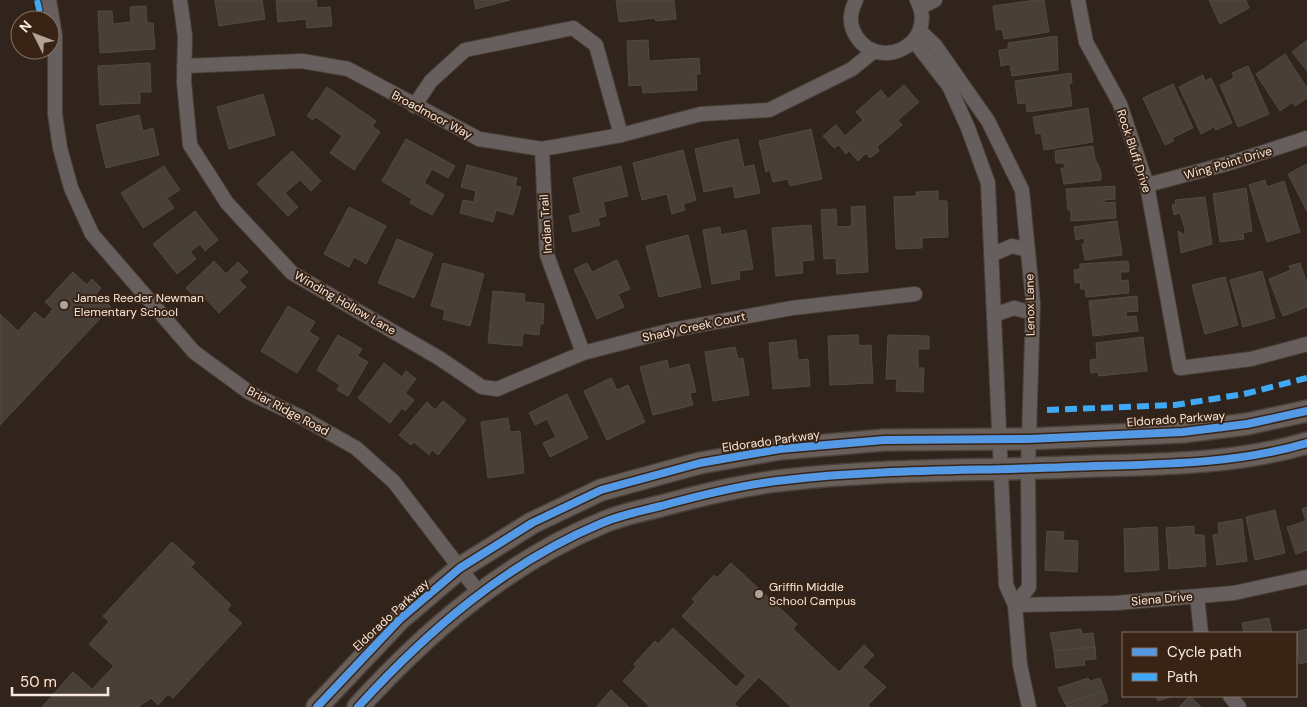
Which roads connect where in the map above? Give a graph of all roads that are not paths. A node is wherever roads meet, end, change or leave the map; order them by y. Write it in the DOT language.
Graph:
graph roads {
  1 [pos="49,0"];
  2 [pos="180,0"];
  3 [pos="856,0"];
  4 [pos="936,0"];
  5 [pos="1078,0"];
  6 [pos="919,4"];
  7 [pos="917,36"];
  8 [pos="869,49"];
  9 [pos="184,66"];
  10 [pos="414,106"];
  11 [pos="621,135"];
  12 [pos="1307,138"];
  13 [pos="542,149"];
  14 [pos="1147,185"];
  15 [pos="1028,250"];
  16 [pos="991,255"];
  17 [pos="915,294"];
  18 [pos="1032,314"];
  19 [pos="994,315"];
  20 [pos="1307,344"];
  21 [pos="582,353"];
  22 [pos="482,387"];
  23 [pos="1307,411"];
  24 [pos="1028,439"];
  25 [pos="1000,440"];
  26 [pos="1307,443"];
  27 [pos="1028,469"];
  28 [pos="1001,470"];
  29 [pos="460,568"];
  30 [pos="1307,578"];
  31 [pos="479,593"];
  32 [pos="1197,596"];
  33 [pos="1015,605"];
  34 [pos="1201,632"];
  35 [pos="1231,697"];
  36 [pos="323,700"];
  37 [pos="345,707"];
  38 [pos="358,707"];
  39 [pos="1029,707"];
  40 [pos="1239,707"];
  1 -- 29 [label="street, Briar Ridge Road"];
  2 -- 9 [label="street, Winding Hollow Lane"];
  3 -- 8 [label="street"];
  4 -- 6 [label="street"];
  5 -- 14 [label="street, Rock Bluff Drive"];
  6 -- 7 [label="street"];
  7 -- 8 [label="street"];
  7 -- 15 [label="street, Lenox Lane"];
  7 -- 16 [label="street"];
  8 -- 11 [label="street, Broadmoor Way"];
  9 -- 10 [label="street, Broadmoor Way"];
  9 -- 22 [label="street, Winding Hollow Lane"];
  10 -- 11 [label="street"];
  10 -- 13 [label="street, Broadmoor Way"];
  11 -- 13 [label="street, Broadmoor Way"];
  12 -- 14 [label="street, Wing Point Drive"];
  13 -- 21 [label="street, Indian Trail"];
  14 -- 20 [label="street, Rock Bluff Drive"];
  15 -- 16 [label="street"];
  15 -- 18 [label="street, Lenox Lane"];
  16 -- 19 [label="street"];
  17 -- 21 [label="street, Shady Creek Court"];
  18 -- 19 [label="street"];
  18 -- 24 [label="street, Lenox Lane"];
  19 -- 25 [label="street"];
  21 -- 22 [label="street, Shady Creek Court"];
  23 -- 24 [label="main road, Eldorado Parkway"];
  24 -- 25 [label="main road, Eldorado Parkway"];
  24 -- 27 [label="street, Lenox Lane"];
  25 -- 28 [label="street"];
  25 -- 29 [label="main road, Eldorado Parkway"];
  26 -- 27 [label="main road"];
  27 -- 28 [label="main road"];
  27 -- 33 [label="street, Lenox Lane"];
  28 -- 31 [label="main road"];
  28 -- 33 [label="street"];
  29 -- 31 [label="street, Briar Ridge Road"];
  29 -- 36 [label="main road, Eldorado Parkway"];
  30 -- 32 [label="street, Siena Drive"];
  31 -- 38 [label="main road"];
  32 -- 33 [label="street, Siena Drive"];
  32 -- 34 [label="street"];
  33 -- 39 [label="street"];
  35 -- 40 [label="street"];
  36 -- 37 [label="main road"];
}
